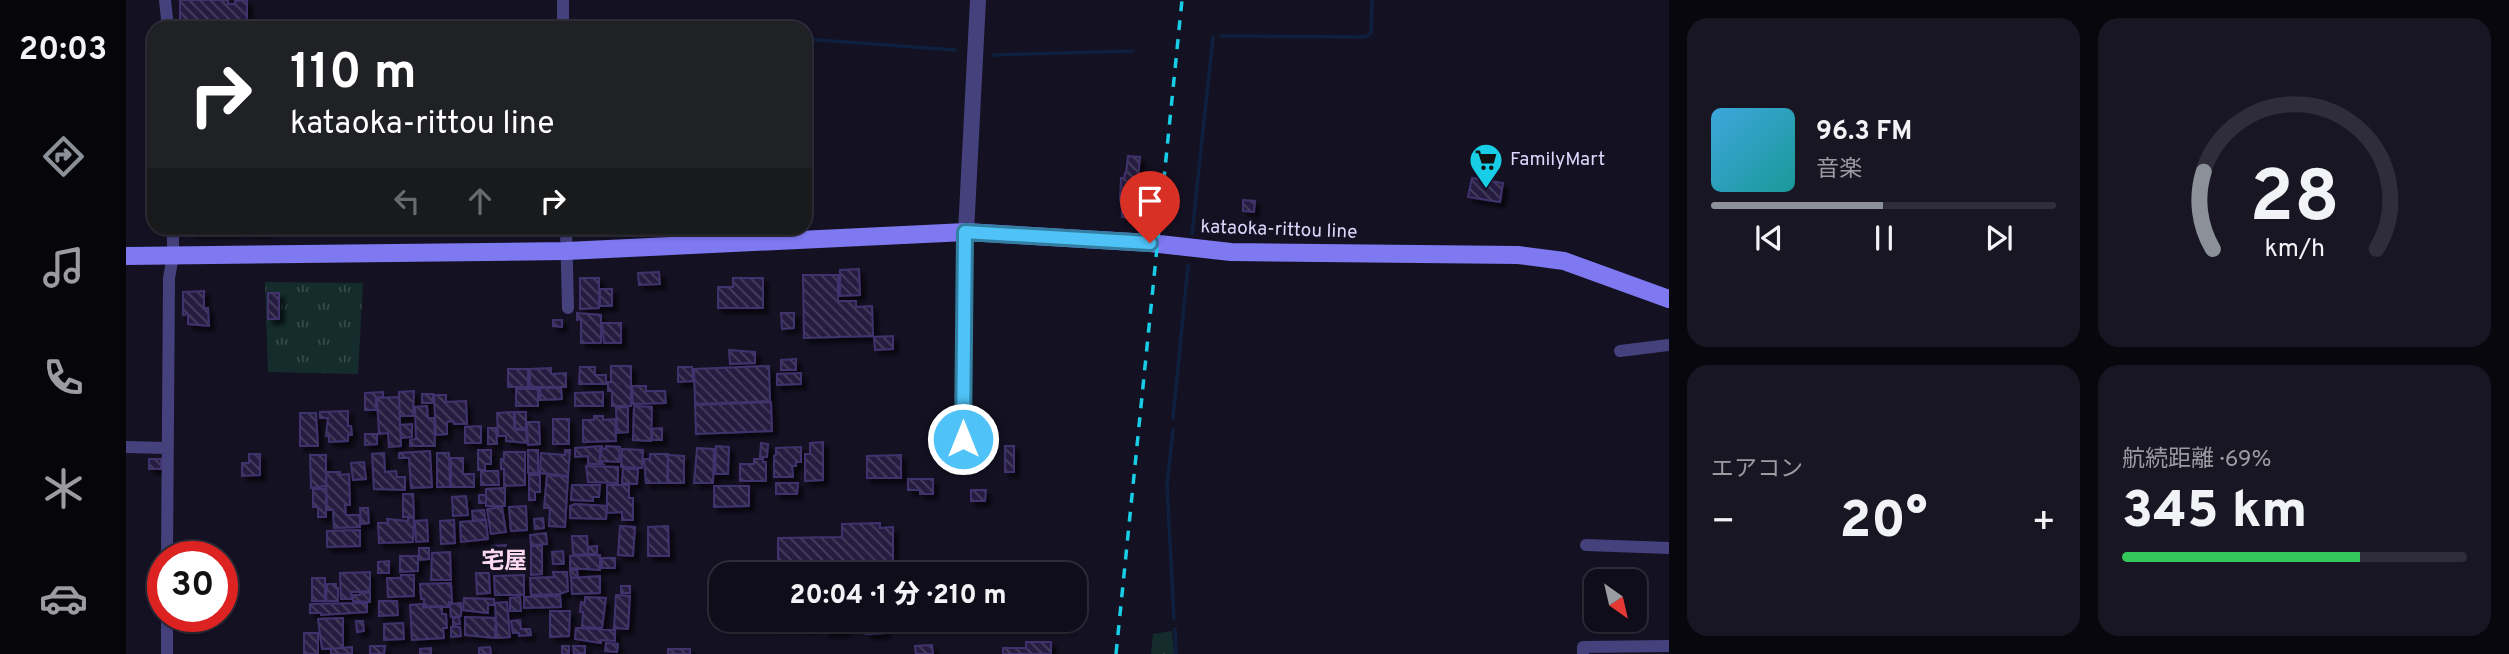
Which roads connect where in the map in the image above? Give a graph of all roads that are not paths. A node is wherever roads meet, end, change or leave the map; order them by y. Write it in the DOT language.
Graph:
graph roads {
  1 [pos="165,0"];
  2 [pos="563,0"];
  3 [pos="978,0"];
  4 [pos="167,21"];
  5 [pos="563,21"];
  6 [pos="965,232"];
  7 [pos="173,235"];
  8 [pos="566,235"];
  9 [pos="566,251"];
  10 [pos="126,256"];
  11 [pos="173,256"];
  12 [pos="1669,299"];
  13 [pos="568,308"];
  14 [pos="1669,345"];
  15 [pos="1620,351"];
  16 [pos="963,439"];
  17 [pos="126,447"];
  18 [pos="167,448"];
  19 [pos="167,541"];
  20 [pos="1586,545"];
  21 [pos="1669,548"];
  22 [pos="167,632"];
  23 [pos="1669,646"];
  24 [pos="167,654"];
  25 [pos="1583,654"];
  1 -- 4 [label="street"];
  2 -- 5 [label="street"];
  3 -- 6 [label="street"];
  6 -- 9 [label="main road, kataoka-rittou line"];
  6 -- 12 [label="main road, kataoka-rittou line"];
  6 -- 16 [label="street"];
  7 -- 11 [label="street"];
  8 -- 9 [label="street"];
  9 -- 11 [label="main road, kataoka-rittou line"];
  9 -- 13 [label="street"];
  10 -- 11 [label="main road, kataoka-rittou line"];
  11 -- 18 [label="street"];
  14 -- 15 [label="street"];
  17 -- 18 [label="street"];
  18 -- 19 [label="street"];
  20 -- 21 [label="street"];
  22 -- 24 [label="street"];
  23 -- 25 [label="street"];
}
